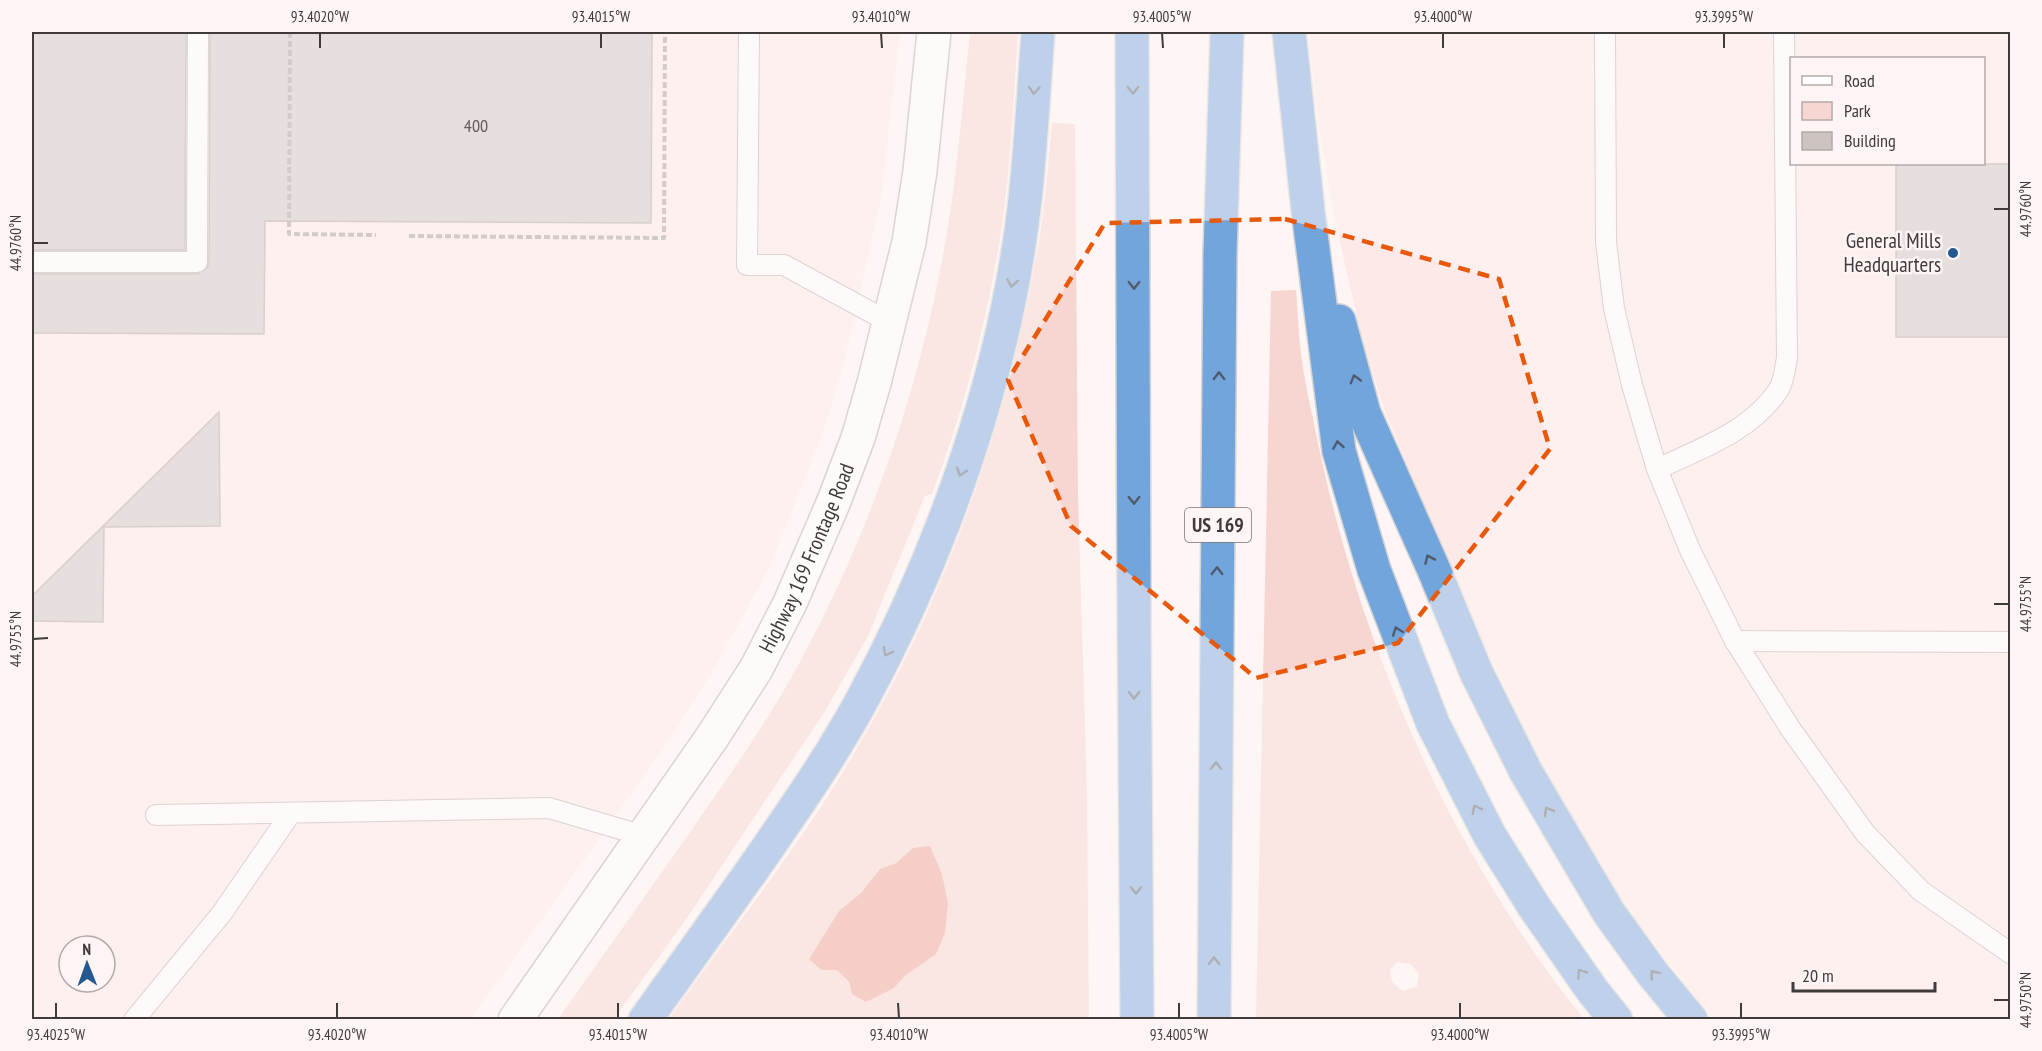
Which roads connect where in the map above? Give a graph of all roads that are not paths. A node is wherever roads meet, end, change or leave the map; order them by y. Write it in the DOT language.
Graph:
graph roads {
  1 [pos="198,32"];
  2 [pos="749,32"];
  3 [pos="934,32"];
  4 [pos="1038,32"];
  5 [pos="1132,32"];
  6 [pos="1227,32"];
  7 [pos="1289,32"];
  8 [pos="1605,32"];
  9 [pos="1784,32"];
  10 [pos="1308,211"];
  11 [pos="32,262"];
  12 [pos="889,322"];
  13 [pos="1657,469"];
  14 [pos="1735,641"];
  15 [pos="2010,642"];
  16 [pos="291,813"];
  17 [pos="156,815"];
  18 [pos="644,836"];
  19 [pos="2010,953"];
  20 [pos="134,1020"];
  21 [pos="515,1020"];
  22 [pos="645,1020"];
  23 [pos="1137,1020"];
  24 [pos="1214,1020"];
  25 [pos="1616,1020"];
  26 [pos="1691,1020"];
  1 -- 11 [label="lane"];
  2 -- 12 [label="lane"];
  3 -- 12 [label="street, Highway 169 Frontage Road"];
  4 -- 22 [label="highway, one-way"];
  5 -- 23 [label="highway, one-way"];
  24 -- 6 [label="highway, US 169, one-way"];
  7 -- 10 [label="highway"];
  8 -- 13 [label="lane"];
  9 -- 13 [label="lane"];
  25 -- 10 [label="highway, one-way"];
  26 -- 10 [label="highway, one-way"];
  12 -- 18 [label="street, Highway 169 Frontage Road"];
  13 -- 14 [label="lane"];
  14 -- 15 [label="lane"];
  14 -- 19 [label="lane"];
  16 -- 17 [label="lane"];
  16 -- 18 [label="lane"];
  16 -- 20 [label="lane"];
  18 -- 21 [label="street, Highway 169 Frontage Road"];
}
